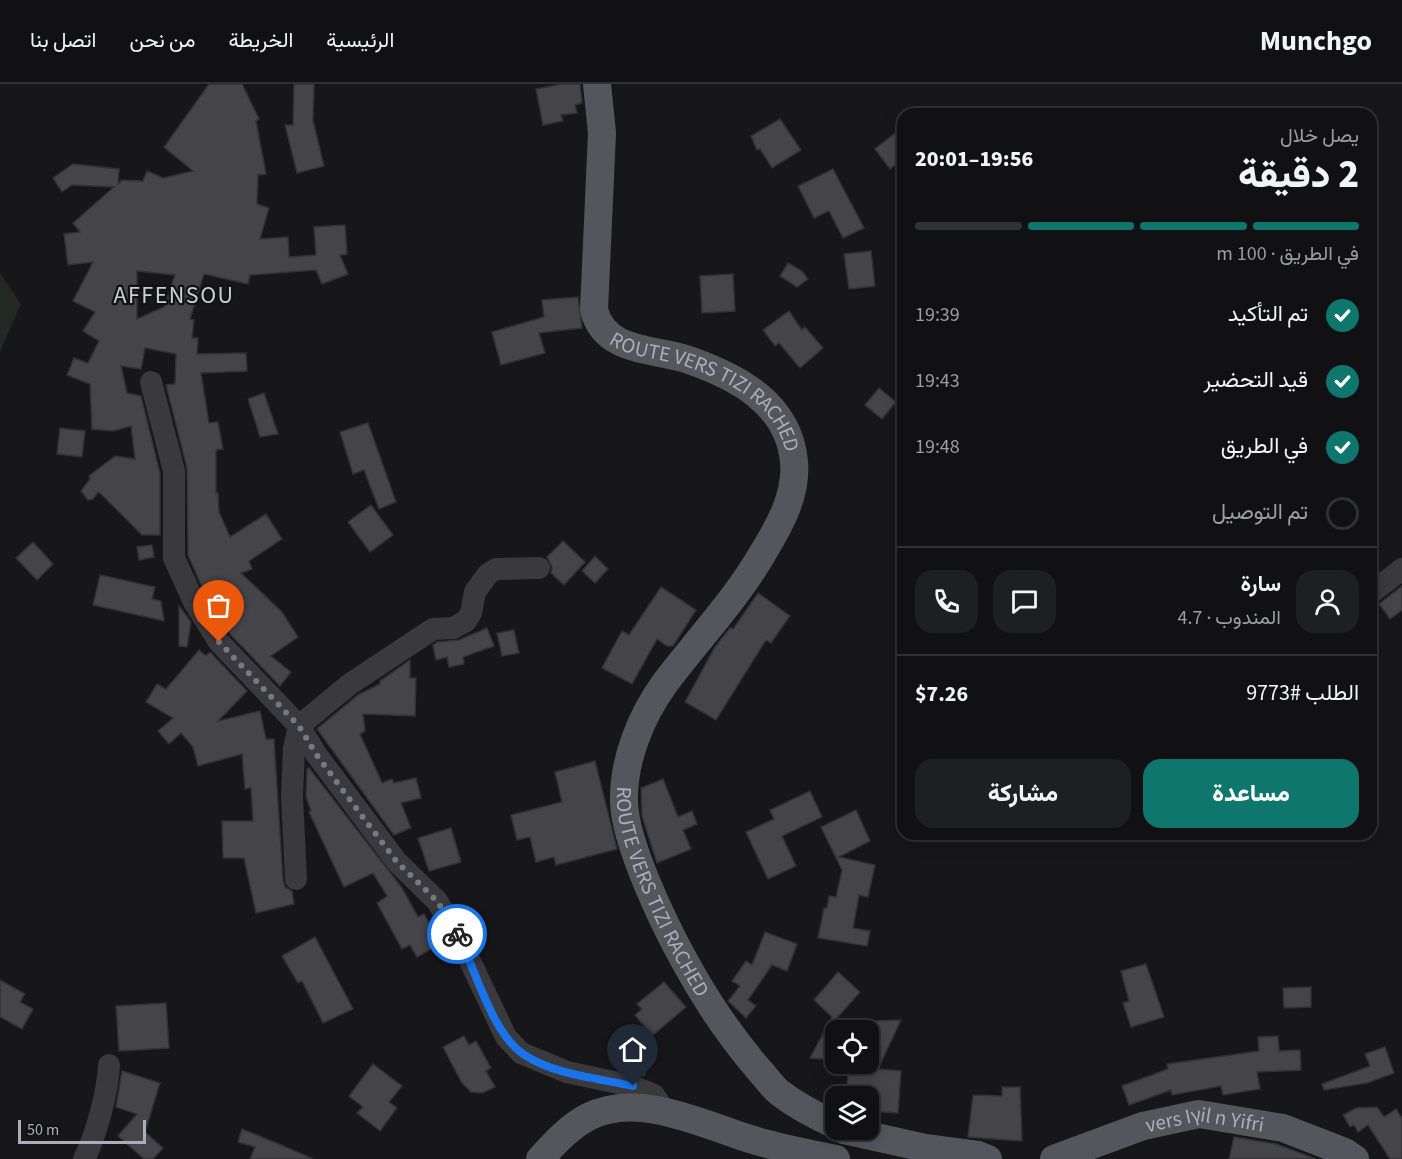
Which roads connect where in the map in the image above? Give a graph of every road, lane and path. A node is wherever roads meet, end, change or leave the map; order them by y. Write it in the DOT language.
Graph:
graph roads {
  1 [pos="597,84"];
  2 [pos="151,382"];
  3 [pos="539,568"];
  4 [pos="1402,569"];
  5 [pos="1377,588"];
  6 [pos="299,726"];
  7 [pos="296,879"];
  8 [pos="109,1065"];
  9 [pos="666,1113"];
  10 [pos="825,1120"];
  11 [pos="879,1138"];
  12 [pos="84,1159"];
  13 [pos="540,1159"];
  14 [pos="836,1159"];
  15 [pos="988,1159"];
  16 [pos="1054,1159"];
  17 [pos="1355,1159"];
  1 -- 10 [label="main road, ROUTE VERS TIZI RACHED"];
  2 -- 6 [label="street"];
  3 -- 6 [label="street"];
  4 -- 5 [label="street"];
  6 -- 7 [label="street"];
  6 -- 9 [label="street"];
  8 -- 12 [label="street"];
  9 -- 13 [label="main road"];
  9 -- 14 [label="main road"];
  11 -- 15 [label="main road"];
  16 -- 17 [label="main road, vers Iγil n Yifri"];
}
